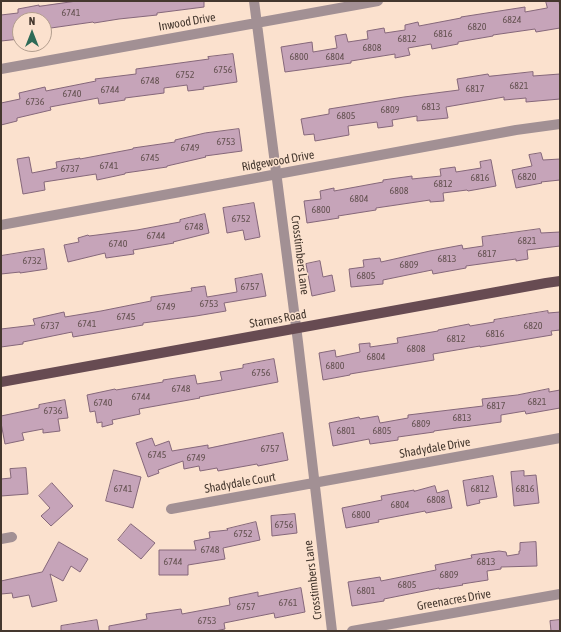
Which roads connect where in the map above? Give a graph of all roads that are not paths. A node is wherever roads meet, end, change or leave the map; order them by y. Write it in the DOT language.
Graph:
graph roads {
  1 [pos="254,1"];
  2 [pos="378,1"];
  3 [pos="257,23"];
  4 [pos="1,69"];
  5 [pos="560,124"];
  6 [pos="276,174"];
  7 [pos="1,225"];
  8 [pos="560,281"];
  9 [pos="296,329"];
  10 [pos="1,382"];
  11 [pos="560,438"];
  12 [pos="314,483"];
  13 [pos="171,509"];
  14 [pos="12,537"];
  15 [pos="1,539"];
  16 [pos="560,594"];
  17 [pos="332,631"];
  18 [pos="352,631"];
  1 -- 3 [label="street, Crosstimbers Lane"];
  2 -- 3 [label="street, Inwood Drive"];
  3 -- 4 [label="street, Inwood Drive"];
  3 -- 6 [label="street, Crosstimbers Lane"];
  5 -- 6 [label="street, Ridgewood Drive"];
  6 -- 7 [label="street, Ridgewood Drive"];
  6 -- 9 [label="street, Crosstimbers Lane"];
  8 -- 9 [label="main road, Starnes Road"];
  9 -- 10 [label="main road, Starnes Road"];
  9 -- 12 [label="street, Crosstimbers Lane"];
  11 -- 12 [label="street, Shadydale Drive"];
  12 -- 13 [label="street, Shadydale Court"];
  12 -- 17 [label="street, Crosstimbers Lane"];
  14 -- 15 [label="street"];
  16 -- 18 [label="street, Greenacres Drive"];
}
